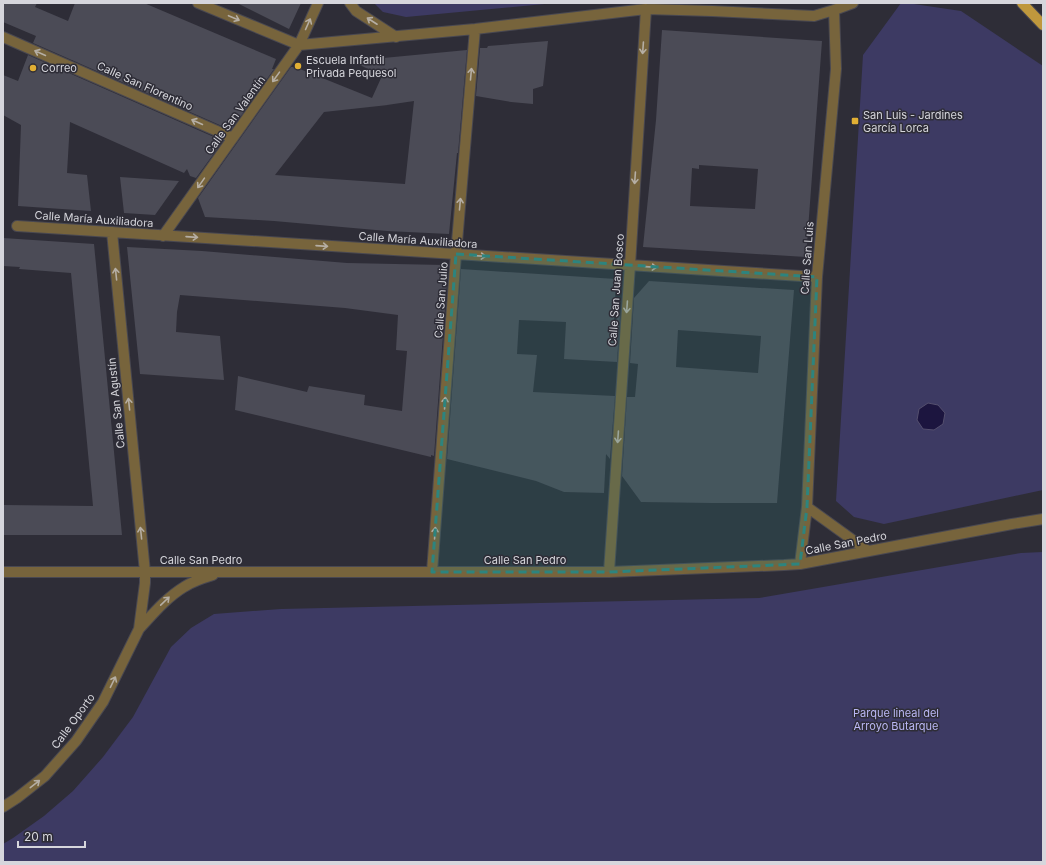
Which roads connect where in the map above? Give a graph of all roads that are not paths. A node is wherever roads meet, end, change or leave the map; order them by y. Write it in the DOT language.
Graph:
graph roads {
  1 [pos="198,3"];
  2 [pos="318,3"];
  3 [pos="350,3"];
  4 [pos="853,3"];
  5 [pos="1022,3"];
  6 [pos="837,7"];
  7 [pos="646,9"];
  8 [pos="1043,25"];
  9 [pos="475,29"];
  10 [pos="396,36"];
  11 [pos="3,37"];
  12 [pos="299,45"];
  13 [pos="233,138"];
  14 [pos="17,226"];
  15 [pos="112,232"];
  16 [pos="163,236"];
  17 [pos="456,254"];
  18 [pos="630,265"];
  19 [pos="817,277"];
  20 [pos="807,507"];
  21 [pos="1043,519"];
  22 [pos="868,551"];
  23 [pos="800,564"];
  24 [pos="3,572"];
  25 [pos="145,572"];
  26 [pos="220,572"];
  27 [pos="432,572"];
  28 [pos="609,572"];
  29 [pos="139,630"];
  30 [pos="3,807"];
  1 -- 12 [label="street, one-way"];
  12 -- 2 [label="street, Calle San Valentín, one-way"];
  10 -- 3 [label="street, one-way"];
  4 -- 6 [label="street"];
  5 -- 8 [label="main road"];
  6 -- 7 [label="street"];
  6 -- 19 [label="street, Calle San Luis"];
  7 -- 9 [label="street"];
  7 -- 18 [label="street, Calle San Juan Bosco, one-way"];
  9 -- 10 [label="street"];
  17 -- 9 [label="street, Calle San Julio, one-way"];
  10 -- 12 [label="street"];
  13 -- 11 [label="street, Calle San Florentino, one-way"];
  12 -- 13 [label="street, Calle San Valentín, one-way"];
  13 -- 16 [label="street, Calle San Valentín, one-way"];
  14 -- 15 [label="street, Calle María Auxiliadora"];
  15 -- 16 [label="street, Calle María Auxiliadora"];
  25 -- 15 [label="street, Calle San Agustín, one-way"];
  16 -- 17 [label="street, Calle María Auxiliadora, one-way"];
  17 -- 18 [label="street, Calle María Auxiliadora, one-way"];
  27 -- 17 [label="street, Calle San Julio, one-way"];
  18 -- 19 [label="street, Calle María Auxiliadora, one-way"];
  18 -- 28 [label="street, Calle San Juan Bosco, one-way"];
  19 -- 20 [label="street, Calle San Luis"];
  20 -- 22 [label="street"];
  20 -- 23 [label="street, Calle San Luis"];
  21 -- 22 [label="street, Calle San Pedro"];
  22 -- 23 [label="street, Calle San Pedro"];
  23 -- 28 [label="street, Calle San Pedro"];
  24 -- 25 [label="street, Calle San Pedro"];
  25 -- 26 [label="street, Calle San Pedro"];
  25 -- 29 [label="street, Calle Oporto"];
  26 -- 27 [label="street, Calle San Pedro"];
  29 -- 26 [label="street, Calle Oporto, one-way"];
  27 -- 28 [label="street, Calle San Pedro"];
  30 -- 29 [label="street, Calle Oporto, one-way"];
}
